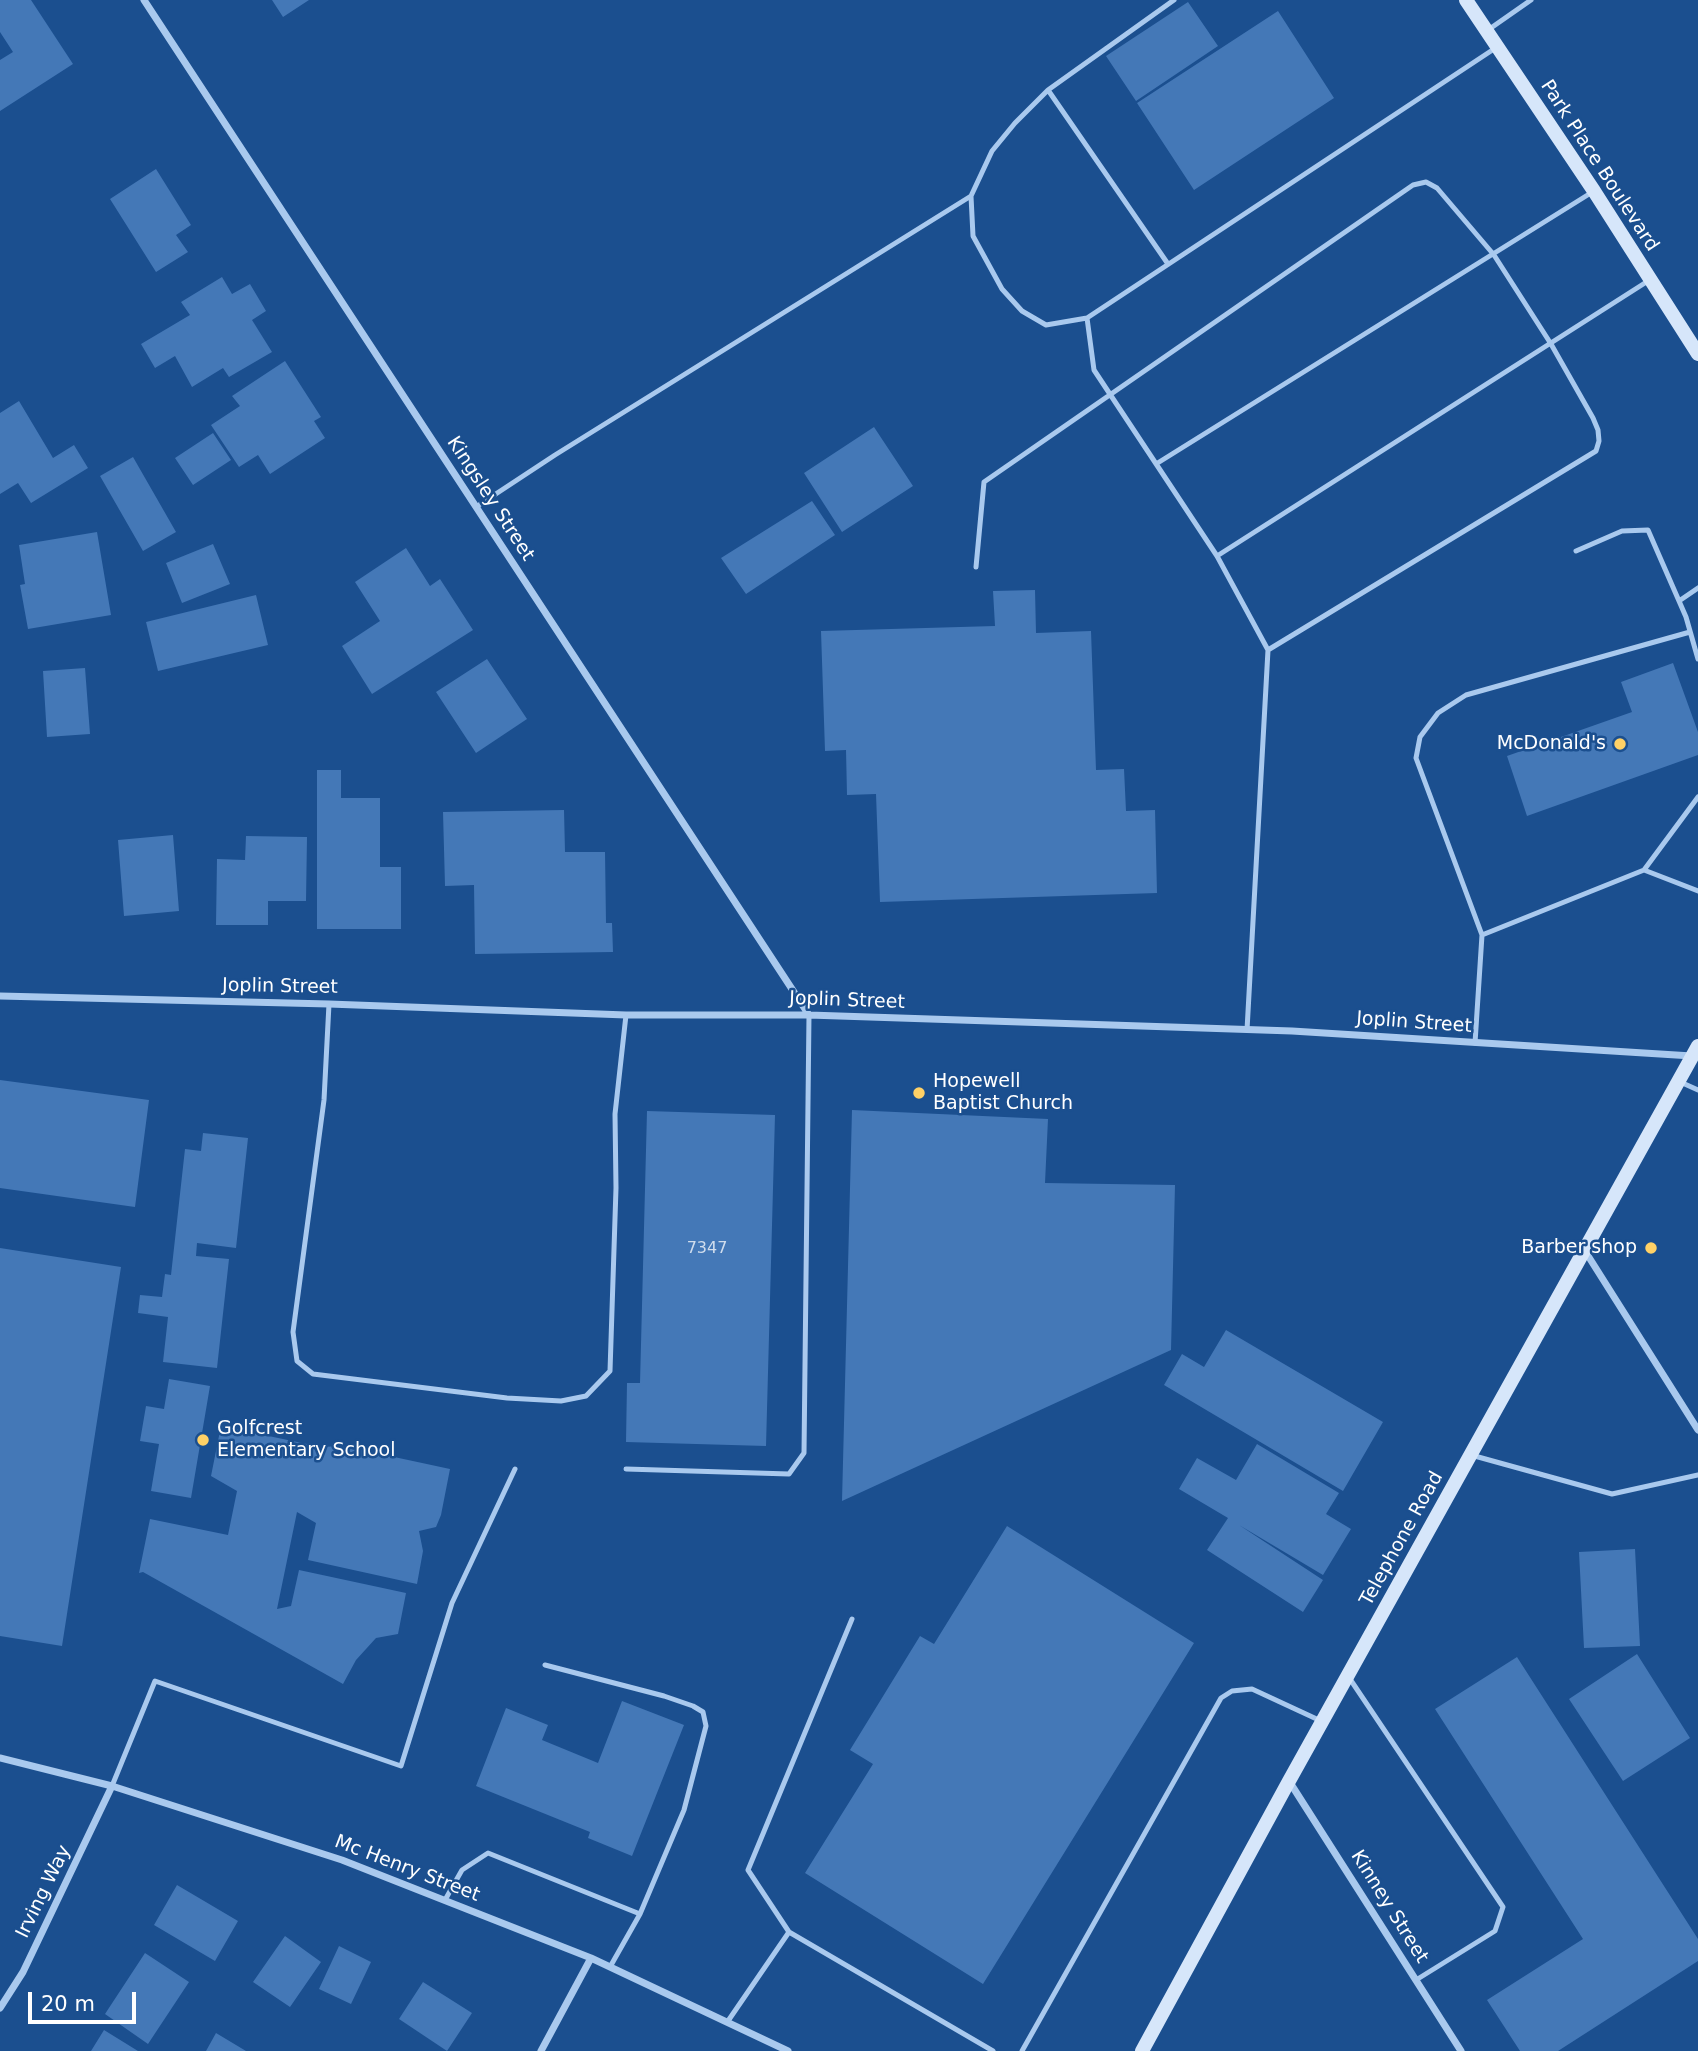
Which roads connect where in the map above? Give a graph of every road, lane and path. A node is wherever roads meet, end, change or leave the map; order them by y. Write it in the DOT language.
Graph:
graph roads {
  1 [pos="144,0"];
  2 [pos="1174,0"];
  3 [pos="1466,0"];
  4 [pos="1531,0"];
  5 [pos="1486,31"];
  6 [pos="1497,47"];
  7 [pos="1048,90"];
  8 [pos="1594,191"];
  9 [pos="971,196"];
  10 [pos="1494,255"];
  11 [pos="1168,264"];
  12 [pos="1651,279"];
  13 [pos="1087,318"];
  14 [pos="1551,344"];
  15 [pos="1698,354"];
  16 [pos="1109,393"];
  17 [pos="1156,464"];
  18 [pos="476,507"];
  19 [pos="1576,551"];
  20 [pos="1217,556"];
  21 [pos="976,567"];
  22 [pos="1698,589"];
  23 [pos="1679,601"];
  24 [pos="1690,632"];
  25 [pos="1268,650"];
  26 [pos="1698,659"];
  27 [pos="1698,797"];
  28 [pos="1644,870"];
  29 [pos="1698,891"];
  30 [pos="1482,935"];
  31 [pos="0,996"];
  32 [pos="330,1004"];
  33 [pos="626,1015"];
  34 [pos="809,1015"];
  35 [pos="1247,1030"];
  36 [pos="1475,1043"];
  37 [pos="1695,1051"];
  38 [pos="1678,1081"];
  39 [pos="1698,1090"];
  40 [pos="1585,1251"];
  41 [pos="1698,1430"];
  42 [pos="1471,1455"];
  43 [pos="515,1469"];
  44 [pos="626,1469"];
  45 [pos="1698,1475"];
  46 [pos="852,1619"];
  47 [pos="545,1665"];
  48 [pos="1348,1675"];
  49 [pos="1322,1722"];
  50 [pos="0,1758"];
  51 [pos="1289,1781"];
  52 [pos="112,1786"];
  53 [pos="445,1900"];
  54 [pos="640,1914"];
  55 [pos="789,1932"];
  56 [pos="591,1958"];
  57 [pos="610,1967"];
  58 [pos="1416,1980"];
  59 [pos="0,2008"];
  60 [pos="728,2021"];
  61 [pos="541,2051"];
  62 [pos="788,2051"];
  63 [pos="993,2051"];
  64 [pos="1022,2051"];
  65 [pos="1142,2051"];
  66 [pos="1461,2051"];
  1 -- 18 [label="street, Kingsley Street"];
  2 -- 7 [label="lane"];
  3 -- 5 [label="main road, Park Place Boulevard"];
  4 -- 5 [label="lane"];
  5 -- 6 [label="main road, Park Place Boulevard"];
  6 -- 8 [label="main road, Park Place Boulevard"];
  6 -- 11 [label="lane"];
  7 -- 9 [label="lane"];
  7 -- 11 [label="lane"];
  8 -- 10 [label="lane"];
  8 -- 12 [label="main road, Park Place Boulevard"];
  9 -- 13 [label="lane"];
  9 -- 18 [label="lane"];
  10 -- 14 [label="lane"];
  10 -- 16 [label="lane"];
  10 -- 17 [label="lane"];
  11 -- 13 [label="lane"];
  12 -- 14 [label="lane"];
  12 -- 15 [label="main road, Park Place Boulevard"];
  13 -- 16 [label="lane"];
  14 -- 20 [label="lane"];
  14 -- 25 [label="lane"];
  16 -- 17 [label="lane"];
  16 -- 21 [label="lane"];
  17 -- 20 [label="lane"];
  18 -- 34 [label="street, Kingsley Street"];
  19 -- 23 [label="lane"];
  20 -- 25 [label="lane"];
  22 -- 23 [label="lane"];
  23 -- 24 [label="lane"];
  24 -- 26 [label="lane"];
  24 -- 30 [label="lane"];
  25 -- 35 [label="lane"];
  27 -- 28 [label="lane"];
  28 -- 29 [label="lane"];
  28 -- 30 [label="lane"];
  30 -- 36 [label="lane"];
  31 -- 32 [label="street, Joplin Street"];
  32 -- 33 [label="street, Joplin Street"];
  32 -- 33 [label="lane"];
  33 -- 34 [label="street, Joplin Street"];
  34 -- 35 [label="street, Joplin Street"];
  34 -- 44 [label="lane"];
  35 -- 36 [label="street, Joplin Street"];
  36 -- 37 [label="street, Joplin Street"];
  37 -- 38 [label="main road, Telephone Road"];
  38 -- 39 [label="lane"];
  38 -- 40 [label="main road, Telephone Road"];
  40 -- 41 [label="street"];
  40 -- 42 [label="main road, Telephone Road"];
  42 -- 45 [label="lane"];
  42 -- 48 [label="main road, Telephone Road"];
  43 -- 52 [label="lane"];
  46 -- 55 [label="lane"];
  47 -- 54 [label="lane"];
  48 -- 49 [label="main road, Telephone Road"];
  48 -- 58 [label="lane"];
  49 -- 51 [label="main road, Telephone Road"];
  49 -- 64 [label="lane"];
  50 -- 52 [label="street, Mc Henry Street"];
  51 -- 58 [label="street, Kinney Street"];
  51 -- 65 [label="main road, Telephone Road"];
  52 -- 53 [label="street, Mc Henry Street"];
  52 -- 59 [label="street, Irving Way"];
  53 -- 54 [label="lane"];
  53 -- 56 [label="street, Mc Henry Street"];
  54 -- 57 [label="lane"];
  55 -- 60 [label="lane"];
  55 -- 63 [label="lane"];
  56 -- 57 [label="street, Mc Henry Street"];
  56 -- 61 [label="street"];
  57 -- 60 [label="street, Mc Henry Street"];
  58 -- 66 [label="street, Kinney Street"];
  60 -- 62 [label="street, Mc Henry Street"];
}
